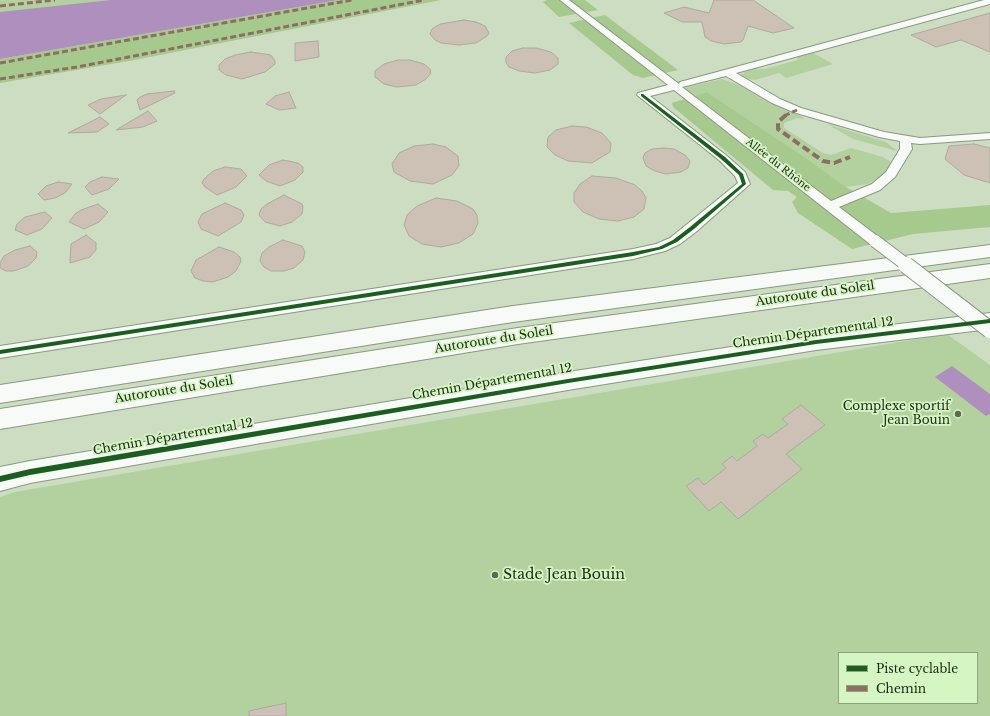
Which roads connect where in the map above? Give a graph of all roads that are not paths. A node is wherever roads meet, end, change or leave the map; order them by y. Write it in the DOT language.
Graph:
graph roads {
  1 [pos="564,0"];
  2 [pos="990,1"];
  3 [pos="729,73"];
  4 [pos="684,84"];
  5 [pos="670,88"];
  6 [pos="990,136"];
  7 [pos="905,139"];
  8 [pos="830,206"];
  9 [pos="990,251"];
  10 [pos="990,271"];
  11 [pos="990,321"];
  12 [pos="990,330"];
  13 [pos="0,352"];
  14 [pos="0,394"];
  15 [pos="0,419"];
  16 [pos="0,479"];
  1 -- 8 [label="street, Allée du Rhône"];
  2 -- 3 [label="street"];
  3 -- 4 [label="street"];
  3 -- 7 [label="street"];
  5 -- 13 [label="street"];
  6 -- 7 [label="street"];
  7 -- 8 [label="street"];
  8 -- 12 [label="street, Allée du Rhône, bridge"];
  9 -- 14 [label="main road, Autoroute du Soleil"];
  10 -- 15 [label="main road, Autoroute du Soleil"];
  11 -- 16 [label="main road, Chemin Départemental 12"];
}
